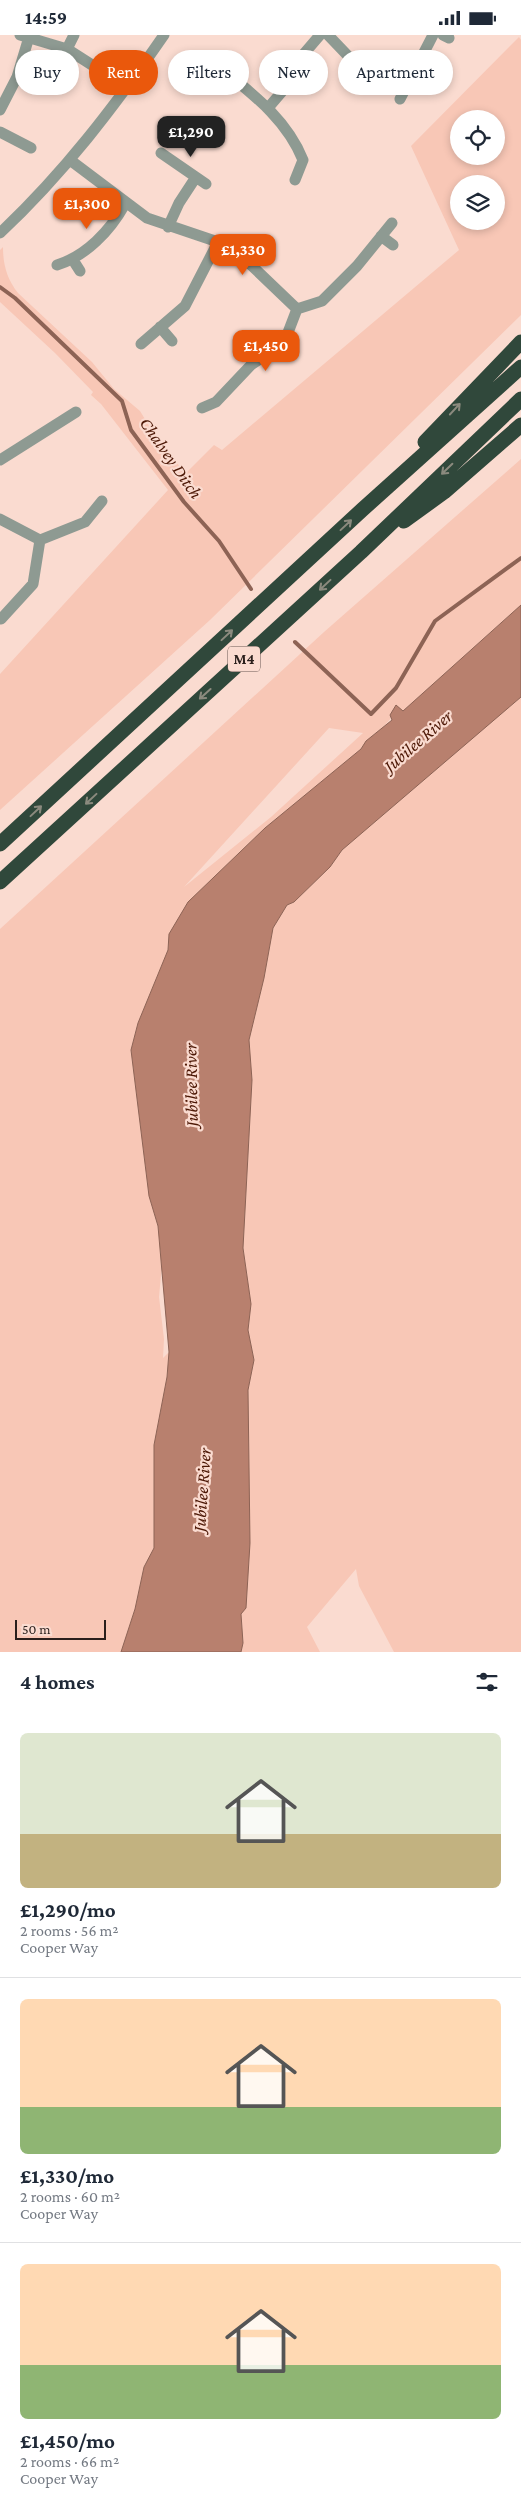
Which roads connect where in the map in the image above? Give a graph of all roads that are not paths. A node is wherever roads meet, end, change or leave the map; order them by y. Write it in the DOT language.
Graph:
graph roads {
  1 [pos="74,35"];
  2 [pos="164,35"];
  3 [pos="320,35"];
  4 [pos="328,35"];
  5 [pos="433,35"];
  6 [pos="25,36"];
  7 [pos="67,49"];
  8 [pos="154,50"];
  9 [pos="89,63"];
  10 [pos="249,91"];
  11 [pos="123,95"];
  12 [pos="268,107"];
  13 [pos="0,110"];
  14 [pos="0,132"];
  15 [pos="31,148"];
  16 [pos="161,153"];
  17 [pos="70,160"];
  18 [pos="295,180"];
  19 [pos="125,204"];
  20 [pos="392,223"];
  21 [pos="168,227"];
  22 [pos="0,233"];
  23 [pos="382,237"];
  24 [pos="218,242"];
  25 [pos="393,245"];
  26 [pos="73,260"];
  27 [pos="57,265"];
  28 [pos="80,271"];
  29 [pos="297,309"];
  30 [pos="160,327"];
  31 [pos="172,341"];
  32 [pos="521,341"];
  33 [pos="141,344"];
  34 [pos="521,367"];
  35 [pos="521,399"];
  36 [pos="202,408"];
  37 [pos="76,412"];
  38 [pos="521,425"];
  39 [pos="0,460"];
  40 [pos="102,501"];
  41 [pos="363,509"];
  42 [pos="0,519"];
  43 [pos="40,540"];
  44 [pos="361,552"];
  45 [pos="1,619"];
  46 [pos="0,844"];
  47 [pos="0,883"];
  1 -- 7 [label="street"];
  2 -- 8 [label="street"];
  3 -- 12 [label="street"];
  4 -- 5 [label="street"];
  6 -- 7 [label="street"];
  6 -- 13 [label="street"];
  7 -- 9 [label="street"];
  10 -- 12 [label="street"];
  11 -- 17 [label="street"];
  12 -- 18 [label="street"];
  14 -- 15 [label="street"];
  16 -- 21 [label="street"];
  17 -- 19 [label="street"];
  17 -- 22 [label="street"];
  19 -- 21 [label="street"];
  19 -- 26 [label="street"];
  20 -- 23 [label="street"];
  21 -- 24 [label="street"];
  23 -- 25 [label="street"];
  23 -- 29 [label="street"];
  24 -- 29 [label="street"];
  24 -- 30 [label="street"];
  26 -- 27 [label="street"];
  26 -- 28 [label="street"];
  29 -- 36 [label="street"];
  30 -- 31 [label="street"];
  30 -- 33 [label="street"];
  41 -- 32 [label="highway, M4, one-way"];
  34 -- 41 [label="highway, M4"];
  35 -- 44 [label="highway, M4, one-way"];
  37 -- 39 [label="street"];
  38 -- 44 [label="highway, M4"];
  40 -- 43 [label="street"];
  46 -- 41 [label="highway, M4, one-way"];
  42 -- 43 [label="street"];
  43 -- 45 [label="street"];
  44 -- 47 [label="highway, M4, one-way"];
}
